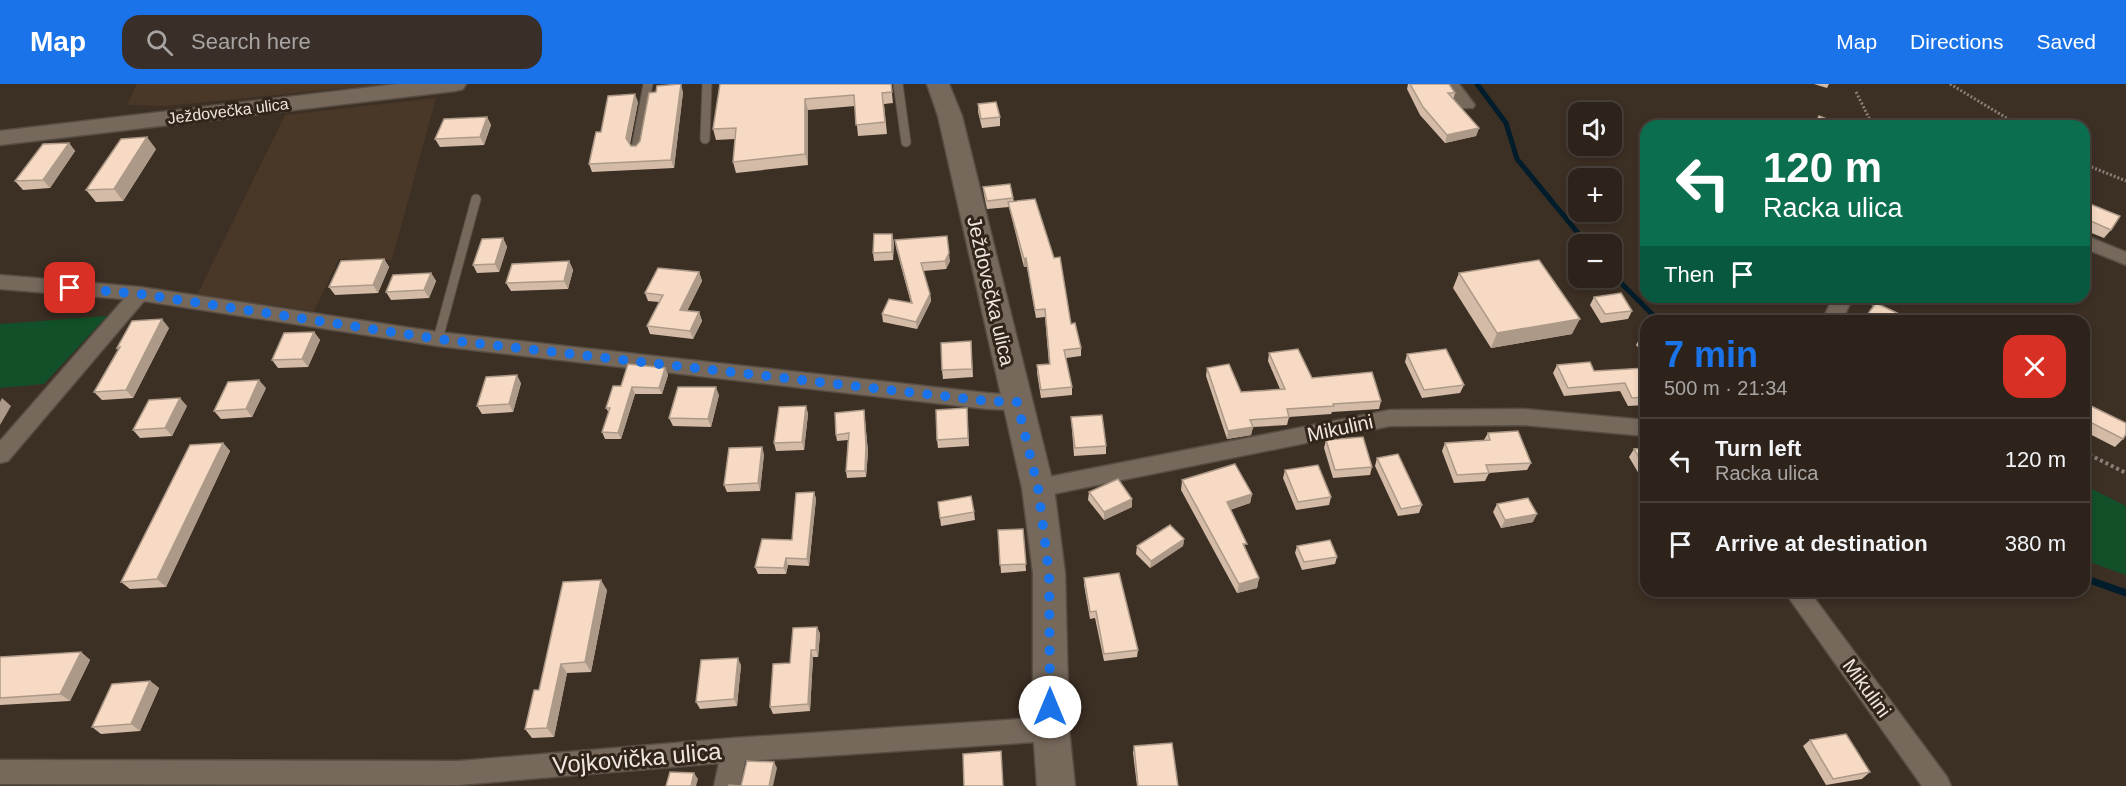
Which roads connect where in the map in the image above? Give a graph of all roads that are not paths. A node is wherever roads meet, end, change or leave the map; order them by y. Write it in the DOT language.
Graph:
graph roads {
  1 [pos="455,84"];
  2 [pos="648,84"];
  3 [pos="707,84"];
  4 [pos="898,84"];
  5 [pos="938,84"];
  6 [pos="1451,84"];
  7 [pos="1467,105"];
  8 [pos="0,138"];
  9 [pos="705,139"];
  10 [pos="906,142"];
  11 [pos="636,148"];
  12 [pos="476,200"];
  13 [pos="2090,244"];
  14 [pos="2126,259"];
  15 [pos="0,282"];
  16 [pos="140,294"];
  17 [pos="438,339"];
  18 [pos="1017,402"];
  19 [pos="1640,427"];
  20 [pos="23,429"];
  21 [pos="0,432"];
  22 [pos="0,455"];
  23 [pos="1038,488"];
  24 [pos="1800,597"];
  25 [pos="1051,729"];
  26 [pos="734,750"];
  27 [pos="0,772"];
  28 [pos="457,780"];
  29 [pos="727,786"];
  30 [pos="1056,786"];
  31 [pos="1938,786"];
  1 -- 8 [label="main road, Ježdovečka ulica"];
  2 -- 11 [label="lane"];
  3 -- 9 [label="lane"];
  4 -- 10 [label="lane"];
  5 -- 18 [label="main road, Ježdovečka ulica"];
  6 -- 7 [label="street"];
  12 -- 17 [label="lane"];
  13 -- 14 [label="street"];
  15 -- 16 [label="street"];
  16 -- 17 [label="street"];
  16 -- 20 [label="street"];
  17 -- 18 [label="street"];
  18 -- 23 [label="main road, Ježdovečka ulica"];
  19 -- 23 [label="street, Mikulini"];
  20 -- 21 [label="street"];
  20 -- 22 [label="street"];
  23 -- 25 [label="main road, Ježdovečka ulica"];
  24 -- 31 [label="street, Mikulini"];
  25 -- 26 [label="street, Vojkovička ulica"];
  25 -- 30 [label="main road, Ježdovečka ulica"];
  26 -- 28 [label="street, Vojkovička ulica"];
  26 -- 29 [label="street, Vojkovička ulica"];
  27 -- 28 [label="street, Vojkovička ulica"];
}
